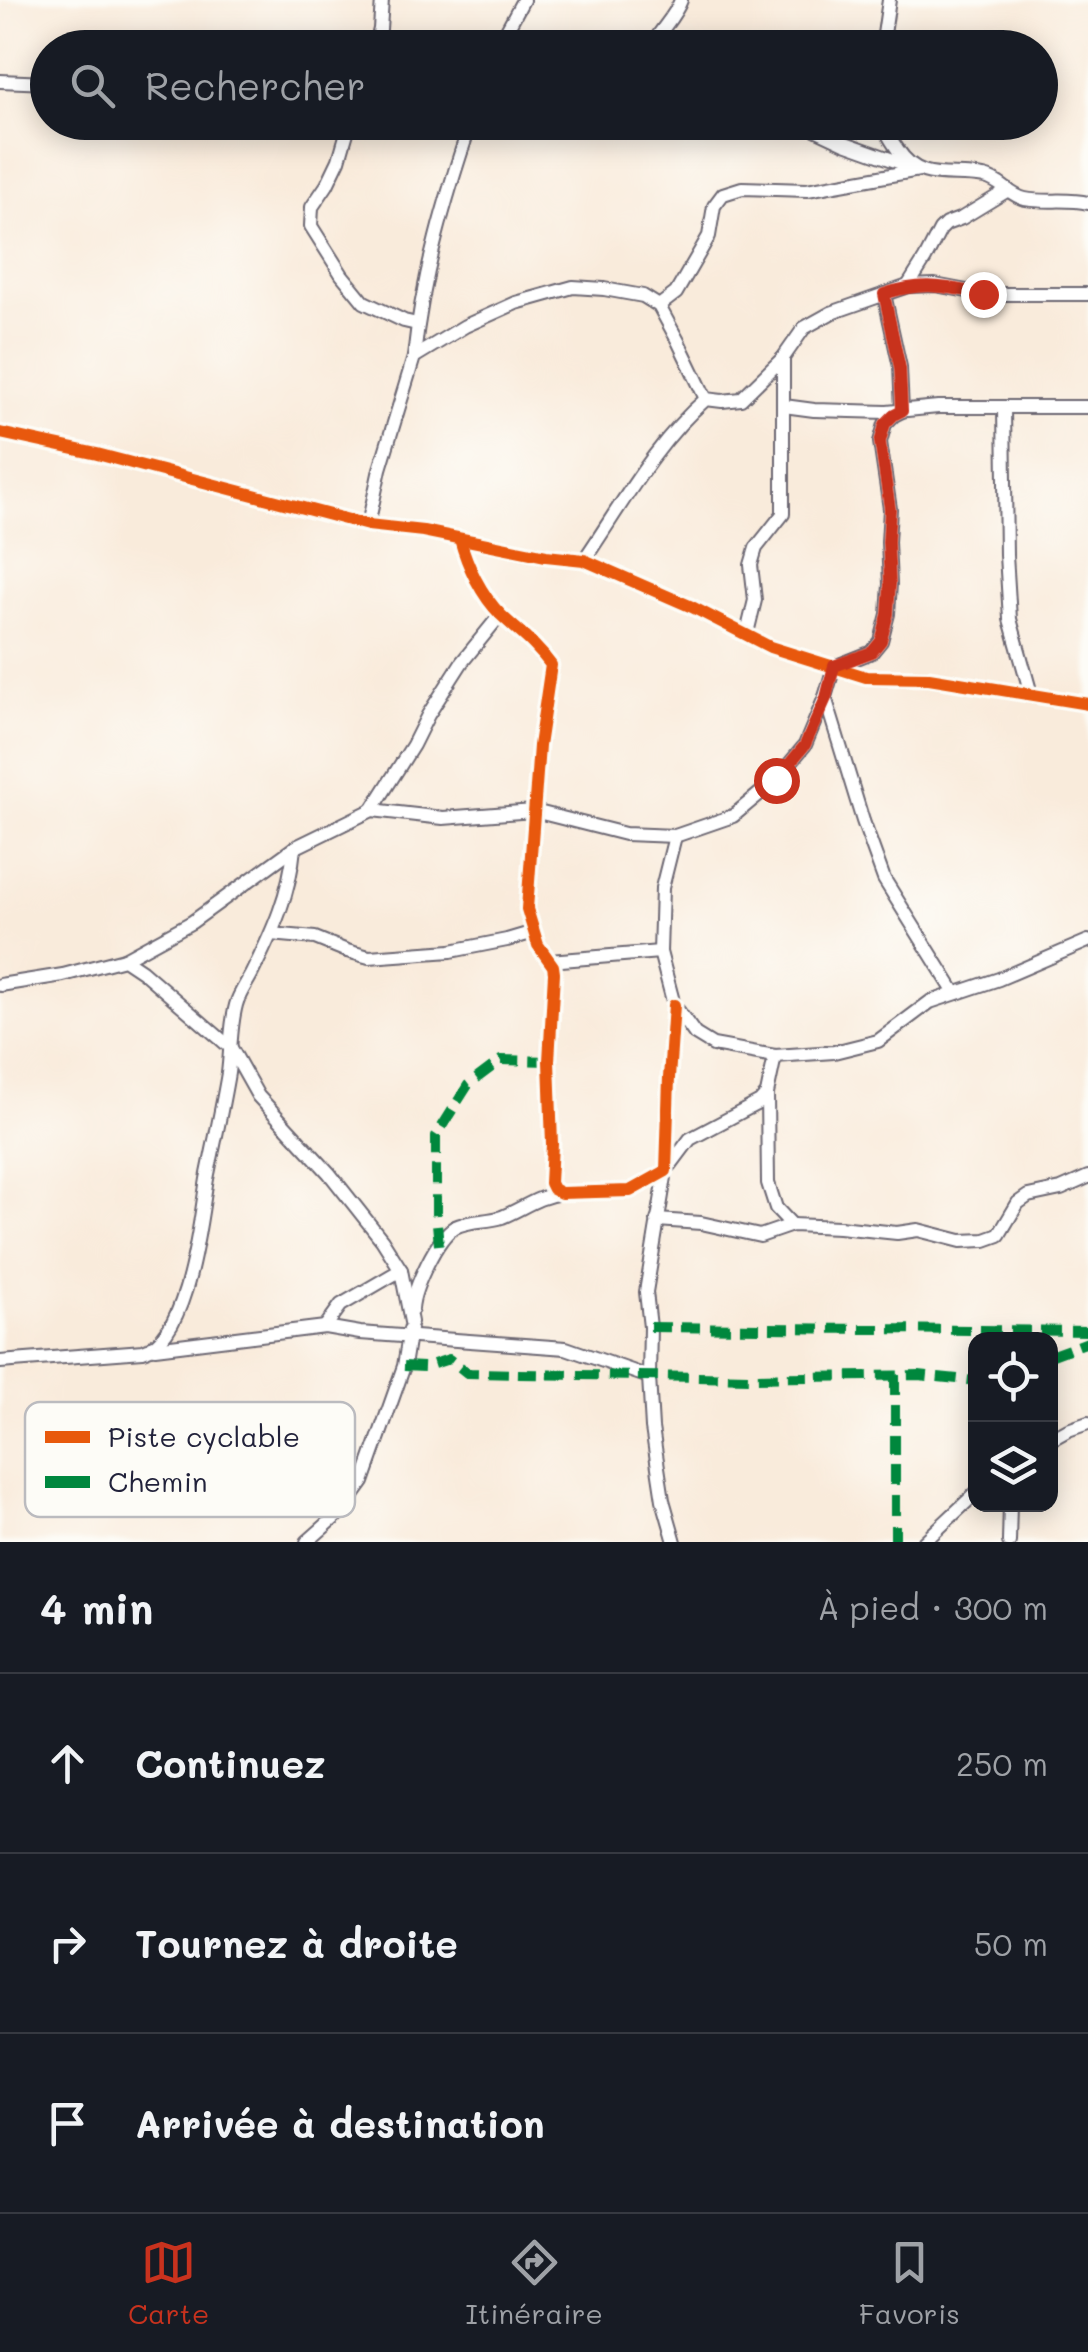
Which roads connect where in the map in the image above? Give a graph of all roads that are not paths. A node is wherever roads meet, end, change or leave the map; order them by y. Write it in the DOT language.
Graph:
graph roads {
  1 [pos="382,0"];
  2 [pos="523,0"];
  3 [pos="681,0"];
  4 [pos="889,0"];
  5 [pos="380,30"];
  6 [pos="507,30"];
  7 [pos="663,30"];
  8 [pos="885,30"];
  9 [pos="0,82"];
  10 [pos="30,82"];
  11 [pos="345,140"];
  12 [pos="465,140"];
  13 [pos="839,140"];
  14 [pos="892,140"];
  15 [pos="918,170"];
  16 [pos="1008,190"];
  17 [pos="1088,203"];
  18 [pos="908,286"];
  19 [pos="884,294"];
  20 [pos="1088,294"];
  21 [pos="659,306"];
  22 [pos="417,324"];
  23 [pos="414,358"];
  24 [pos="782,358"];
  25 [pos="706,400"];
  26 [pos="784,406"];
  27 [pos="1088,407"];
  28 [pos="1004,408"];
  29 [pos="902,411"];
  30 [pos="0,433"];
  31 [pos="368,525"];
  32 [pos="460,539"];
  33 [pos="584,560"];
  34 [pos="501,614"];
  35 [pos="747,633"];
  36 [pos="834,666"];
  37 [pos="1031,694"];
  38 [pos="826,698"];
  39 [pos="1088,704"];
  40 [pos="372,810"];
  41 [pos="534,811"];
  42 [pos="674,836"];
  43 [pos="294,848"];
  44 [pos="534,932"];
  45 [pos="271,934"];
  46 [pos="1088,941"];
  47 [pos="660,952"];
  48 [pos="124,959"];
  49 [pos="548,962"];
  50 [pos="0,985"];
  51 [pos="956,993"];
  52 [pos="674,1005"];
  53 [pos="231,1048"];
  54 [pos="775,1056"];
  55 [pos="768,1094"];
  56 [pos="666,1170"];
  57 [pos="1088,1177"];
  58 [pos="561,1194"];
  59 [pos="658,1220"];
  60 [pos="792,1225"];
  61 [pos="401,1270"];
  62 [pos="324,1327"];
  63 [pos="410,1329"];
  64 [pos="155,1348"];
  65 [pos="0,1362"];
  66 [pos="648,1377"];
  67 [pos="1088,1422"];
  68 [pos="1058,1436"];
  69 [pos="355,1493"];
  70 [pos="968,1501"];
  71 [pos="1010,1512"];
  72 [pos="335,1517"];
  73 [pos="308,1542"];
  74 [pos="674,1542"];
  75 [pos="924,1542"];
  76 [pos="1009,1542"];
  1 -- 5 [label="street"];
  2 -- 6 [label="street"];
  3 -- 7 [label="street"];
  4 -- 8 [label="street"];
  9 -- 10 [label="street"];
  11 -- 22 [label="street"];
  12 -- 22 [label="street"];
  13 -- 15 [label="street"];
  14 -- 15 [label="street"];
  15 -- 16 [label="street"];
  15 -- 21 [label="street"];
  16 -- 17 [label="street"];
  16 -- 18 [label="street"];
  18 -- 19 [label="street"];
  18 -- 20 [label="street"];
  19 -- 24 [label="street"];
  19 -- 29 [label="street"];
  21 -- 23 [label="street"];
  21 -- 25 [label="street"];
  22 -- 23 [label="street"];
  23 -- 31 [label="street"];
  24 -- 25 [label="street"];
  24 -- 26 [label="street"];
  25 -- 33 [label="street"];
  26 -- 29 [label="street"];
  26 -- 35 [label="street"];
  27 -- 28 [label="street"];
  28 -- 29 [label="street"];
  28 -- 37 [label="street"];
  29 -- 36 [label="street"];
  30 -- 31 [label="street"];
  31 -- 32 [label="street"];
  32 -- 33 [label="street"];
  32 -- 34 [label="street"];
  33 -- 35 [label="street"];
  34 -- 40 [label="street"];
  34 -- 41 [label="street"];
  35 -- 36 [label="street"];
  36 -- 37 [label="street"];
  36 -- 38 [label="street"];
  37 -- 39 [label="street"];
  38 -- 42 [label="street"];
  38 -- 51 [label="street"];
  40 -- 41 [label="street"];
  40 -- 43 [label="street"];
  41 -- 42 [label="street"];
  41 -- 44 [label="street"];
  42 -- 47 [label="street"];
  43 -- 45 [label="street"];
  43 -- 48 [label="street"];
  44 -- 45 [label="street"];
  44 -- 49 [label="street"];
  45 -- 53 [label="street"];
  46 -- 51 [label="street"];
  47 -- 49 [label="street"];
  47 -- 52 [label="street"];
  48 -- 50 [label="street"];
  48 -- 53 [label="street"];
  49 -- 58 [label="street"];
  51 -- 54 [label="street"];
  52 -- 54 [label="street"];
  52 -- 56 [label="street"];
  53 -- 61 [label="street"];
  53 -- 64 [label="street"];
  54 -- 55 [label="street"];
  55 -- 56 [label="street"];
  55 -- 60 [label="street"];
  56 -- 58 [label="street"];
  56 -- 59 [label="street"];
  57 -- 60 [label="street"];
  58 -- 63 [label="street"];
  59 -- 60 [label="street"];
  59 -- 66 [label="street"];
  61 -- 62 [label="street"];
  61 -- 63 [label="street"];
  62 -- 63 [label="street"];
  62 -- 64 [label="street"];
  63 -- 66 [label="street"];
  63 -- 69 [label="street"];
  64 -- 65 [label="street"];
  66 -- 74 [label="street"];
  67 -- 68 [label="street"];
  70 -- 75 [label="street"];
  71 -- 76 [label="street"];
  72 -- 73 [label="street"];
}
